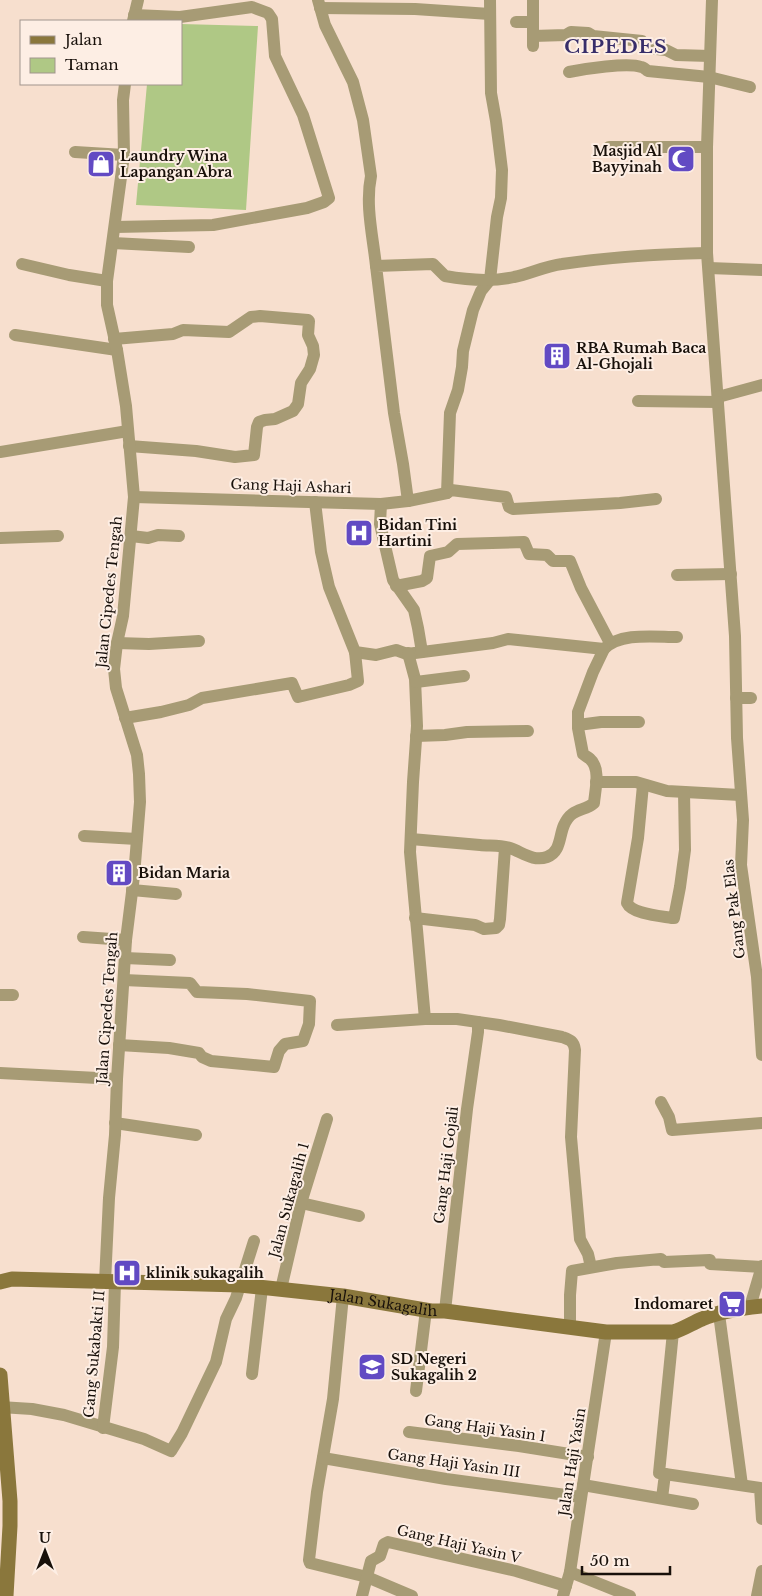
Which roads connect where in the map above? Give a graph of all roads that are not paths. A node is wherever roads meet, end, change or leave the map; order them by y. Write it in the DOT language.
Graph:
graph roads {
  1 [pos="138,0"];
  2 [pos="490,0"];
  3 [pos="533,0"];
  4 [pos="712,0"];
  5 [pos="319,4"];
  6 [pos="415,4"];
  7 [pos="490,14"];
  8 [pos="134,18"];
  9 [pos="516,22"];
  10 [pos="533,22"];
  11 [pos="710,56"];
  12 [pos="568,72"];
  13 [pos="709,77"];
  14 [pos="125,85"];
  15 [pos="750,87"];
  16 [pos="609,146"];
  17 [pos="707,147"];
  18 [pos="76,152"];
  19 [pos="124,155"];
  20 [pos="116,227"];
  21 [pos="113,243"];
  22 [pos="189,248"];
  23 [pos="707,254"];
  24 [pos="22,264"];
  25 [pos="376,266"];
  26 [pos="709,268"];
  27 [pos="762,270"];
  28 [pos="490,280"];
  29 [pos="107,281"];
  30 [pos="15,335"];
  31 [pos="116,345"];
  32 [pos="762,385"];
  33 [pos="718,400"];
  34 [pos="638,401"];
  35 [pos="128,431"];
  36 [pos="129,446"];
  37 [pos="0,453"];
  38 [pos="447,493"];
  39 [pos="134,497"];
  40 [pos="656,499"];
  41 [pos="408,500"];
  42 [pos="315,502"];
  43 [pos="380,504"];
  44 [pos="58,536"];
  45 [pos="131,536"];
  46 [pos="179,536"];
  47 [pos="0,538"];
  48 [pos="731,574"];
  49 [pos="677,575"];
  50 [pos="396,586"];
  51 [pos="677,637"];
  52 [pos="199,642"];
  53 [pos="117,643"];
  54 [pos="607,646"];
  55 [pos="355,652"];
  56 [pos="422,652"];
  57 [pos="408,653"];
  58 [pos="464,676"];
  59 [pos="416,682"];
  60 [pos="736,698"];
  61 [pos="751,698"];
  62 [pos="125,718"];
  63 [pos="639,722"];
  64 [pos="578,725"];
  65 [pos="528,731"];
  66 [pos="416,736"];
  67 [pos="596,782"];
  68 [pos="644,786"];
  69 [pos="684,792"];
  70 [pos="740,795"];
  71 [pos="84,836"];
  72 [pos="137,839"];
  73 [pos="411,839"];
  74 [pos="505,848"];
  75 [pos="132,890"];
  76 [pos="176,894"];
  77 [pos="415,918"];
  78 [pos="83,937"];
  79 [pos="126,940"];
  80 [pos="125,958"];
  81 [pos="170,960"];
  82 [pos="760,978"];
  83 [pos="124,980"];
  84 [pos="0,995"];
  85 [pos="14,995"];
  86 [pos="425,1019"];
  87 [pos="478,1022"];
  88 [pos="337,1025"];
  89 [pos="119,1045"];
  90 [pos="762,1055"];
  91 [pos="0,1073"];
  92 [pos="117,1079"];
  93 [pos="661,1102"];
  94 [pos="327,1119"];
  95 [pos="116,1123"];
  96 [pos="762,1123"];
  97 [pos="196,1135"];
  98 [pos="301,1203"];
  99 [pos="359,1216"];
  100 [pos="254,1241"];
  101 [pos="762,1266"];
  102 [pos="590,1267"];
  103 [pos="0,1282"];
  104 [pos="110,1282"];
  105 [pos="240,1285"];
  106 [pos="262,1288"];
  107 [pos="281,1289"];
  108 [pos="343,1296"];
  109 [pos="756,1307"];
  110 [pos="426,1310"];
  111 [pos="445,1311"];
  112 [pos="719,1314"];
  113 [pos="570,1327"];
  114 [pos="606,1332"];
  115 [pos="673,1332"];
  116 [pos="252,1374"];
  117 [pos="0,1382"];
  118 [pos="416,1391"];
  119 [pos="1,1407"];
  120 [pos="103,1428"];
  121 [pos="408,1432"];
  122 [pos="588,1457"];
  123 [pos="323,1458"];
  124 [pos="3,1468"];
  125 [pos="665,1474"];
  126 [pos="742,1485"];
  127 [pos="582,1491"];
  128 [pos="662,1498"];
  129 [pos="693,1504"];
  130 [pos="762,1519"];
  131 [pos="762,1571"];
  132 [pos="570,1572"];
  133 [pos="367,1577"];
  134 [pos="565,1591"];
  135 [pos="6,1596"];
  136 [pos="362,1596"];
  137 [pos="412,1596"];
  138 [pos="630,1596"];
  139 [pos="757,1596"];
  1 -- 8 [label="street"];
  2 -- 7 [label="street"];
  3 -- 10 [label="street"];
  4 -- 11 [label="street, Gang Pak Elas"];
  5 -- 6 [label="street"];
  5 -- 25 [label="street"];
  6 -- 7 [label="street"];
  7 -- 28 [label="street"];
  8 -- 20 [label="street"];
  9 -- 10 [label="street"];
  10 -- 11 [label="street"];
  11 -- 13 [label="street, Gang Pak Elas"];
  12 -- 13 [label="street"];
  13 -- 15 [label="street"];
  13 -- 17 [label="street, Gang Pak Elas"];
  14 -- 19 [label="street, Jalan Cipedes Tengah"];
  16 -- 17 [label="street"];
  17 -- 23 [label="street, Gang Pak Elas"];
  18 -- 19 [label="street"];
  19 -- 20 [label="street, Jalan Cipedes Tengah"];
  20 -- 21 [label="street, Jalan Cipedes Tengah"];
  21 -- 22 [label="street"];
  21 -- 29 [label="street, Jalan Cipedes Tengah"];
  23 -- 26 [label="street, Gang Pak Elas"];
  23 -- 28 [label="street"];
  24 -- 29 [label="street"];
  25 -- 28 [label="street"];
  25 -- 41 [label="street"];
  26 -- 27 [label="street"];
  26 -- 33 [label="street, Gang Pak Elas"];
  28 -- 38 [label="street"];
  29 -- 31 [label="street, Jalan Cipedes Tengah"];
  30 -- 31 [label="street"];
  31 -- 35 [label="street, Jalan Cipedes Tengah"];
  31 -- 36 [label="street"];
  32 -- 33 [label="street"];
  33 -- 34 [label="street"];
  33 -- 48 [label="street, Gang Pak Elas"];
  35 -- 36 [label="street, Jalan Cipedes Tengah"];
  35 -- 37 [label="street"];
  36 -- 39 [label="street, Jalan Cipedes Tengah"];
  38 -- 40 [label="street, Gang Haji Ashari"];
  38 -- 41 [label="street, Gang Haji Ashari"];
  39 -- 42 [label="street, Gang Haji Ashari"];
  39 -- 45 [label="street, Jalan Cipedes Tengah"];
  41 -- 43 [label="street, Gang Haji Ashari"];
  42 -- 43 [label="street, Gang Haji Ashari"];
  42 -- 55 [label="street"];
  43 -- 50 [label="street"];
  44 -- 47 [label="street"];
  45 -- 46 [label="street"];
  45 -- 53 [label="street, Jalan Cipedes Tengah"];
  48 -- 49 [label="street"];
  48 -- 60 [label="street, Gang Pak Elas"];
  50 -- 54 [label="street"];
  50 -- 56 [label="street"];
  51 -- 54 [label="street"];
  52 -- 53 [label="street"];
  53 -- 62 [label="street, Jalan Cipedes Tengah"];
  54 -- 56 [label="street"];
  54 -- 64 [label="street"];
  55 -- 57 [label="street"];
  55 -- 62 [label="street"];
  56 -- 57 [label="street"];
  57 -- 59 [label="street"];
  58 -- 59 [label="street"];
  59 -- 66 [label="street"];
  60 -- 61 [label="street"];
  60 -- 70 [label="street, Gang Pak Elas"];
  62 -- 72 [label="street, Jalan Cipedes Tengah"];
  63 -- 64 [label="street"];
  64 -- 67 [label="street"];
  65 -- 66 [label="street"];
  66 -- 73 [label="street"];
  67 -- 68 [label="street"];
  67 -- 74 [label="street"];
  68 -- 69 [label="street"];
  68 -- 69 [label="street"];
  69 -- 70 [label="street"];
  70 -- 82 [label="street, Gang Pak Elas"];
  71 -- 72 [label="street"];
  72 -- 75 [label="street, Jalan Cipedes Tengah"];
  73 -- 74 [label="street"];
  73 -- 77 [label="street"];
  74 -- 77 [label="street"];
  75 -- 76 [label="street"];
  75 -- 79 [label="street, Jalan Cipedes Tengah"];
  77 -- 86 [label="street"];
  78 -- 79 [label="street"];
  79 -- 80 [label="street, Jalan Cipedes Tengah"];
  80 -- 81 [label="street"];
  80 -- 83 [label="street, Jalan Cipedes Tengah"];
  82 -- 90 [label="street, Gang Pak Elas"];
  83 -- 89 [label="street, Jalan Cipedes Tengah"];
  83 -- 89 [label="street"];
  84 -- 85 [label="street"];
  86 -- 87 [label="street"];
  86 -- 88 [label="street"];
  87 -- 102 [label="street"];
  87 -- 111 [label="street, Gang Haji Gojali"];
  89 -- 92 [label="street, Jalan Cipedes Tengah"];
  91 -- 92 [label="street"];
  92 -- 95 [label="street, Jalan Cipedes Tengah"];
  93 -- 96 [label="street"];
  94 -- 98 [label="street, Jalan Sukagalih 1"];
  95 -- 97 [label="street"];
  95 -- 104 [label="street, Jalan Cipedes Tengah"];
  98 -- 99 [label="street"];
  98 -- 107 [label="street, Jalan Sukagalih 1"];
  100 -- 105 [label="street"];
  101 -- 102 [label="street"];
  101 -- 109 [label="street"];
  102 -- 113 [label="street"];
  103 -- 104 [label="street, Jalan Sukagalih"];
  104 -- 105 [label="street, Jalan Sukagalih"];
  104 -- 120 [label="street, Gang Sukabakti II"];
  105 -- 106 [label="street, Jalan Sukagalih"];
  105 -- 120 [label="street"];
  106 -- 107 [label="street, Jalan Sukagalih"];
  106 -- 116 [label="street"];
  107 -- 108 [label="street, Jalan Sukagalih"];
  108 -- 110 [label="street, Jalan Sukagalih"];
  108 -- 123 [label="street"];
  109 -- 112 [label="street, Jalan Sukagalih"];
  110 -- 111 [label="street, Jalan Sukagalih"];
  110 -- 118 [label="street"];
  111 -- 113 [label="street, Jalan Sukagalih"];
  112 -- 115 [label="street, Jalan Sukagalih"];
  112 -- 126 [label="street"];
  113 -- 114 [label="street, Jalan Sukagalih"];
  114 -- 115 [label="street, Jalan Sukagalih"];
  114 -- 122 [label="street, Jalan Haji Yasin"];
  115 -- 125 [label="street"];
  117 -- 119 [label="street"];
  119 -- 120 [label="street"];
  119 -- 124 [label="street"];
  121 -- 122 [label="street, Gang Haji Yasin I"];
  122 -- 127 [label="street, Jalan Haji Yasin"];
  123 -- 127 [label="street, Gang Haji Yasin III"];
  123 -- 133 [label="street"];
  124 -- 135 [label="street"];
  125 -- 126 [label="street"];
  125 -- 128 [label="street"];
  126 -- 130 [label="street"];
  127 -- 128 [label="street, Gang Haji Yasin III"];
  127 -- 132 [label="street, Jalan Haji Yasin"];
  128 -- 129 [label="street, Gang Haji Yasin III"];
  131 -- 139 [label="street"];
  132 -- 134 [label="street, Jalan Haji Yasin"];
  132 -- 138 [label="street"];
  133 -- 134 [label="street, Gang Haji Yasin V"];
  133 -- 136 [label="street"];
  133 -- 137 [label="street"];
}
